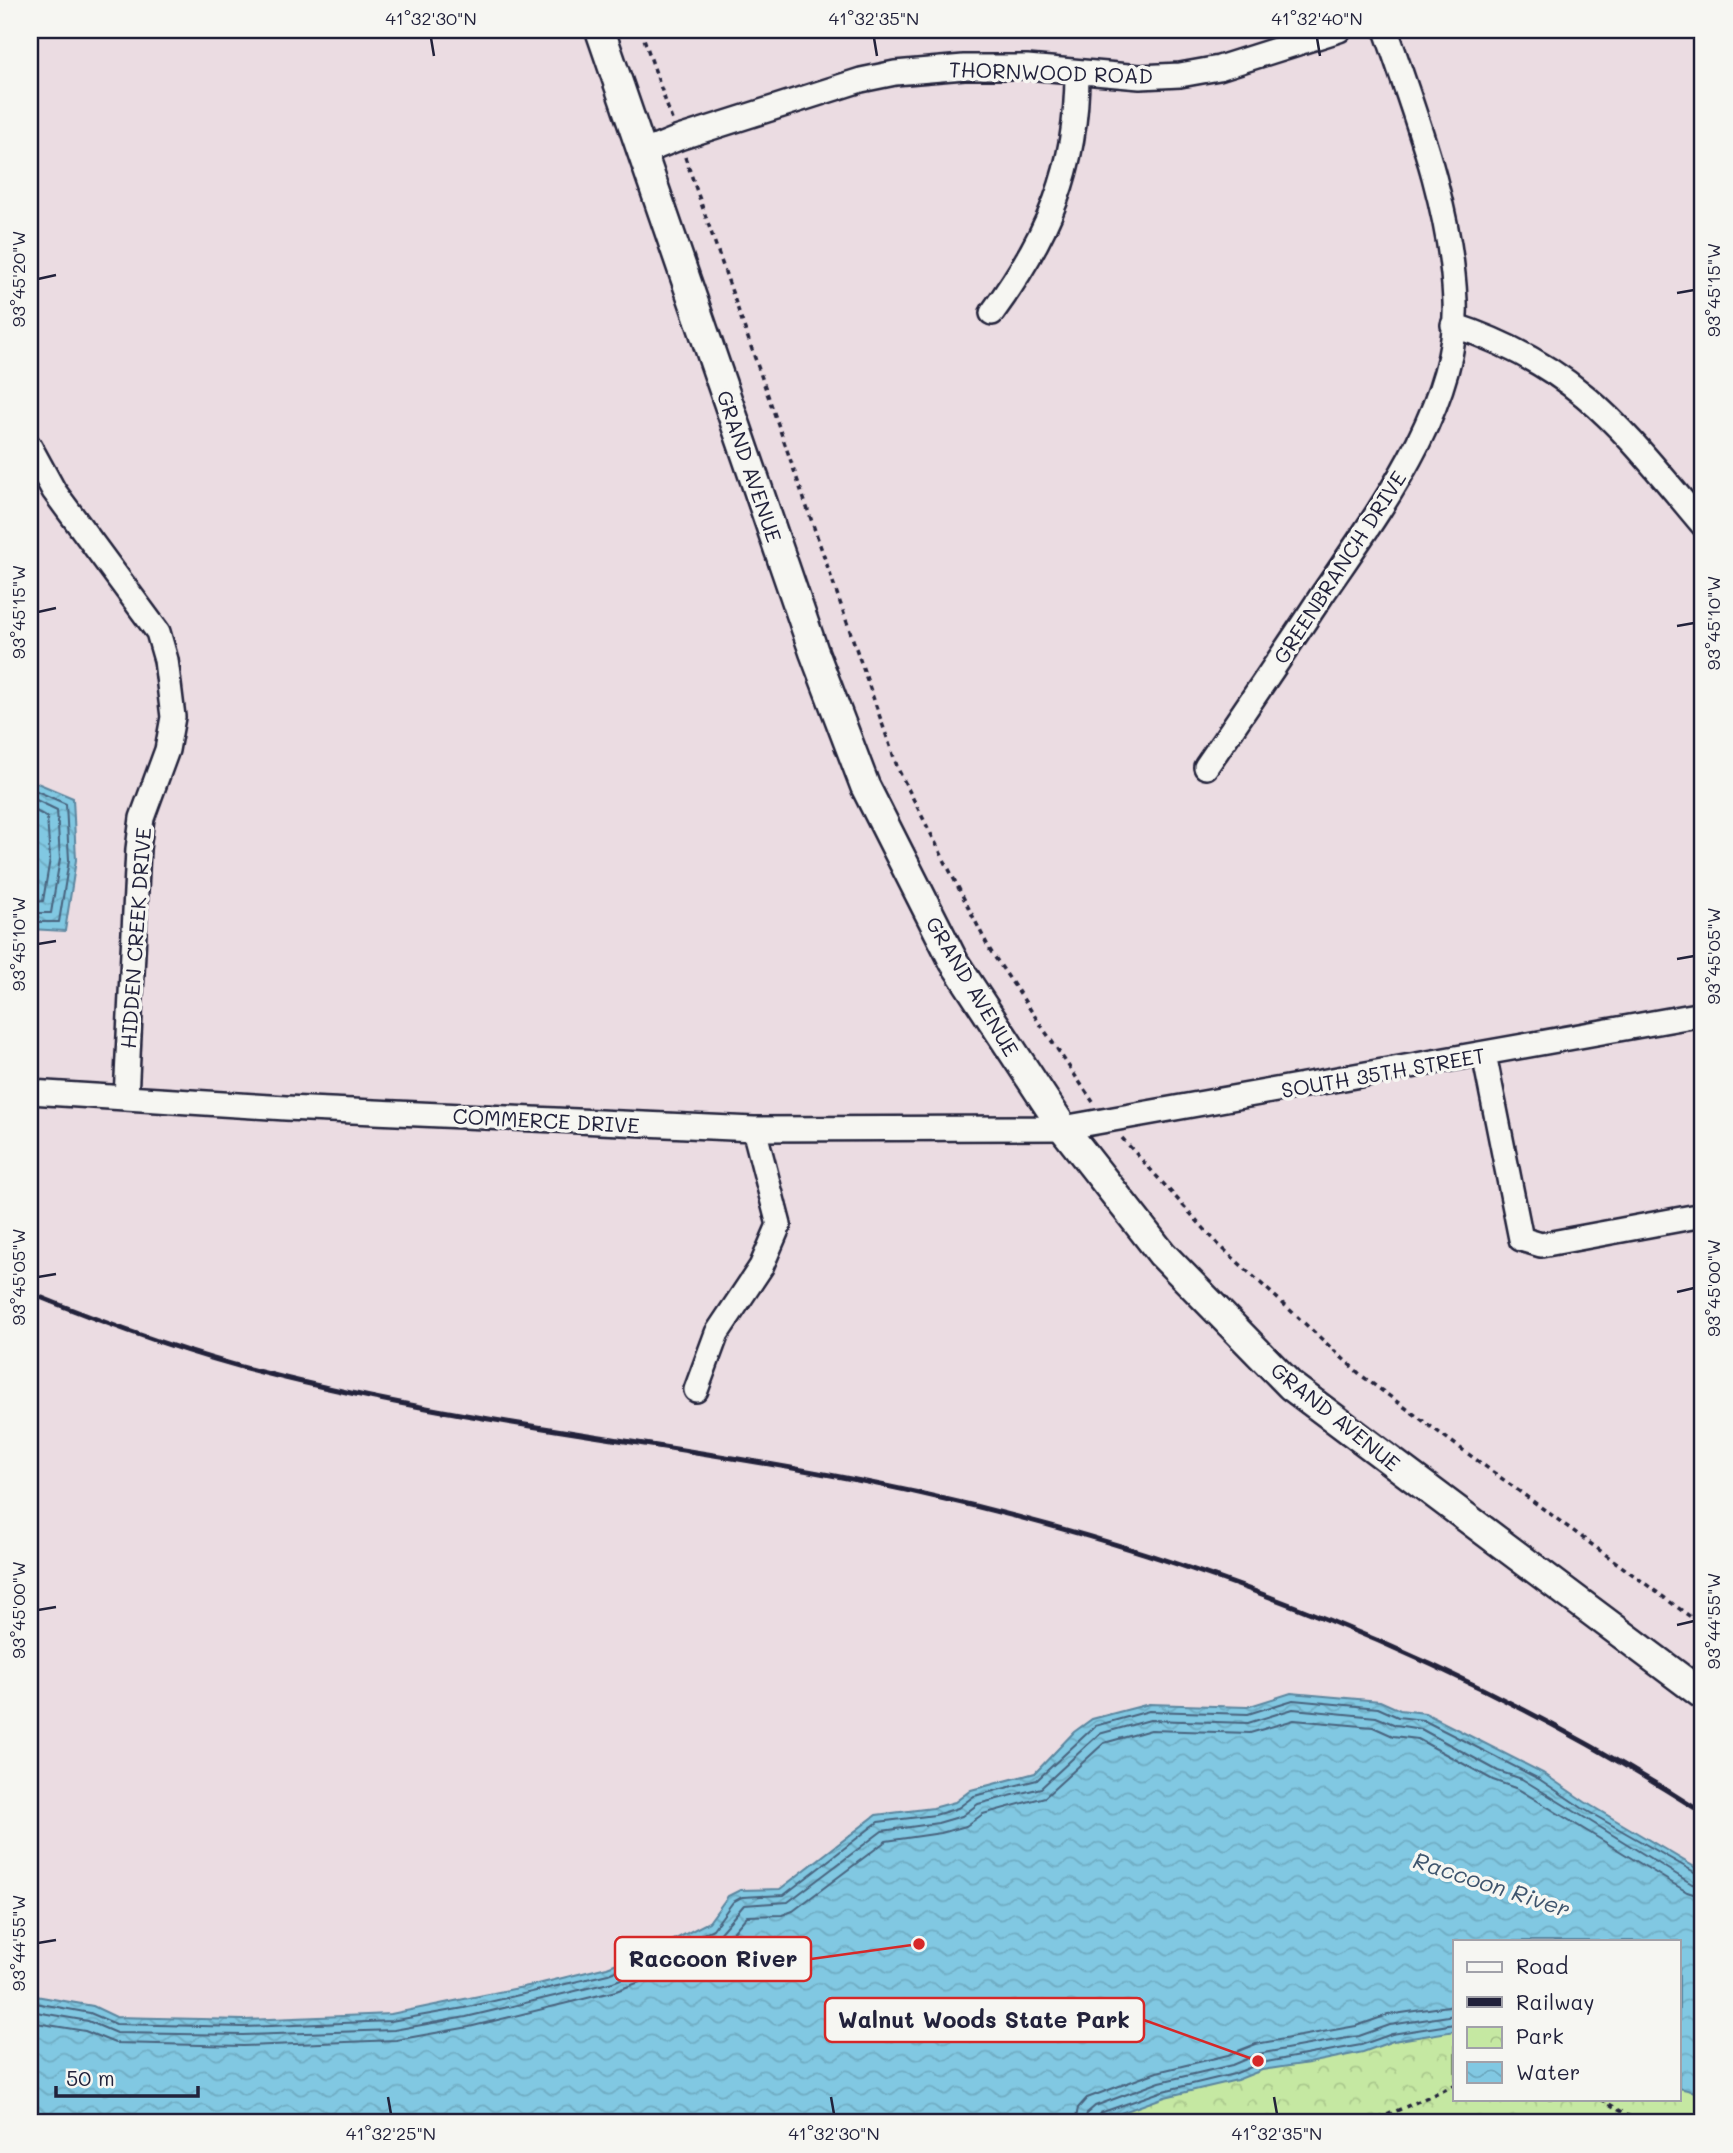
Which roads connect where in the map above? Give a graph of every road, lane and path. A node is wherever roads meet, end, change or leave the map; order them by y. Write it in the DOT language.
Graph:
graph roads {
  1 [pos="600,30"];
  2 [pos="641,30"];
  3 [pos="1339,30"];
  4 [pos="1386,30"];
  5 [pos="1077,73"];
  6 [pos="679,138"];
  7 [pos="642,153"];
  8 [pos="992,313"];
  9 [pos="1453,325"];
  10 [pos="30,447"];
  11 [pos="1703,524"];
  12 [pos="1206,766"];
  13 [pos="1703,1014"];
  14 [pos="1484,1054"];
  15 [pos="30,1092"];
  16 [pos="126,1098"];
  17 [pos="1094,1104"];
  18 [pos="1063,1128"];
  19 [pos="754,1129"];
  20 [pos="1140,1160"];
  21 [pos="1703,1215"];
  22 [pos="696,1390"];
  23 [pos="1703,1626"];
  24 [pos="1703,1695"];
  25 [pos="1453,2086"];
  26 [pos="1603,2100"];
  27 [pos="1369,2123"];
  28 [pos="1640,2123"];
  1 -- 7 [label="main road, GRAND AVENUE"];
  2 -- 6 [label="path"];
  3 -- 5 [label="street, THORNWOOD ROAD"];
  4 -- 9 [label="street, GREENBRANCH DRIVE"];
  5 -- 6 [label="street, THORNWOOD ROAD"];
  5 -- 8 [label="street"];
  6 -- 7 [label="street, THORNWOOD ROAD"];
  6 -- 17 [label="path"];
  7 -- 18 [label="main road, GRAND AVENUE"];
  9 -- 11 [label="street"];
  9 -- 12 [label="street, GREENBRANCH DRIVE"];
  10 -- 16 [label="street, HIDDEN CREEK DRIVE"];
  13 -- 14 [label="street, SOUTH 35TH STREET"];
  14 -- 18 [label="street, SOUTH 35TH STREET"];
  14 -- 21 [label="street"];
  15 -- 16 [label="street, COMMERCE DRIVE"];
  16 -- 19 [label="street, COMMERCE DRIVE"];
  18 -- 19 [label="street, COMMERCE DRIVE"];
  18 -- 24 [label="main road, GRAND AVENUE"];
  19 -- 22 [label="street"];
  20 -- 23 [label="path"];
  25 -- 27 [label="path"];
  26 -- 28 [label="path"];
}
